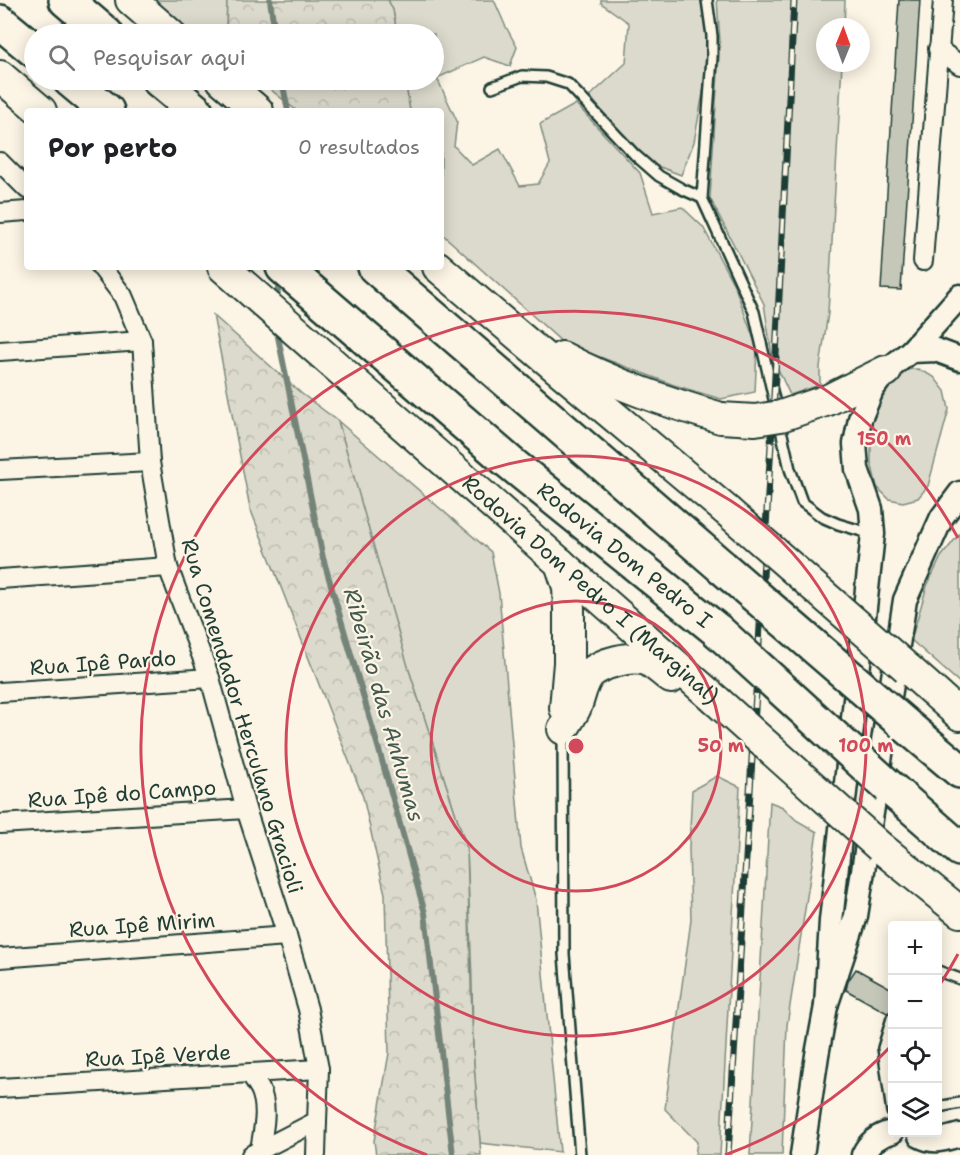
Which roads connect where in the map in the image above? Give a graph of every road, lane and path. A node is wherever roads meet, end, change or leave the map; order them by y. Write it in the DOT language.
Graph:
graph roads {
  1 [pos="66,0"];
  2 [pos="131,0"];
  3 [pos="707,0"];
  4 [pos="943,0"];
  5 [pos="0,22"];
  6 [pos="94,24"];
  7 [pos="158,24"];
  8 [pos="24,42"];
  9 [pos="938,49"];
  10 [pos="960,65"];
  11 [pos="0,76"];
  12 [pos="492,87"];
  13 [pos="81,90"];
  14 [pos="234,90"];
  15 [pos="37,108"];
  16 [pos="103,108"];
  17 [pos="255,108"];
  18 [pos="0,162"];
  19 [pos="24,186"];
  20 [pos="702,198"];
  21 [pos="24,211"];
  22 [pos="0,213"];
  23 [pos="922,261"];
  24 [pos="103,270"];
  25 [pos="226,270"];
  26 [pos="286,270"];
  27 [pos="378,270"];
  28 [pos="441,270"];
  29 [pos="960,296"];
  30 [pos="511,330"];
  31 [pos="142,341"];
  32 [pos="0,351"];
  33 [pos="911,351"];
  34 [pos="960,359"];
  35 [pos="886,371"];
  36 [pos="150,462"];
  37 [pos="0,470"];
  38 [pos="960,493"];
  39 [pos="873,534"];
  40 [pos="560,563"];
  41 [pos="168,567"];
  42 [pos="0,579"];
  43 [pos="210,678"];
  44 [pos="0,692"];
  45 [pos="717,701"];
  46 [pos="960,714"];
  47 [pos="563,729"];
  48 [pos="960,771"];
  49 [pos="246,808"];
  50 [pos="0,824"];
  51 [pos="960,849"];
  52 [pos="928,885"];
  53 [pos="960,912"];
  54 [pos="960,934"];
  55 [pos="287,936"];
  56 [pos="0,958"];
  57 [pos="942,973"];
  58 [pos="960,980"];
  59 [pos="826,1006"];
  60 [pos="889,1029"];
  61 [pos="319,1069"];
  62 [pos="250,1073"];
  63 [pos="888,1084"];
  64 [pos="0,1088"];
  65 [pos="960,1103"];
  66 [pos="942,1106"];
  67 [pos="317,1117"];
  68 [pos="888,1133"];
  69 [pos="960,1135"];
  70 [pos="918,1137"];
  71 [pos="920,1137"];
  72 [pos="960,1146"];
  73 [pos="256,1153"];
  74 [pos="863,1154"];
  75 [pos="316,1155"];
  76 [pos="580,1155"];
  77 [pos="802,1155"];
  78 [pos="936,1155"];
  79 [pos="949,1155"];
  1 -- 6 [label="highway"];
  2 -- 7 [label="highway"];
  3 -- 20 [label="lane"];
  4 -- 9 [label="street"];
  5 -- 8 [label="highway"];
  9 -- 10 [label="street"];
  9 -- 23 [label="street"];
  11 -- 15 [label="highway"];
  12 -- 20 [label="lane"];
  13 -- 16 [label="highway"];
  14 -- 17 [label="highway"];
  18 -- 19 [label="street"];
  20 -- 39 [label="lane"];
  21 -- 22 [label="street"];
  24 -- 31 [label="street, Rua Comendador Herculano Gracioli"];
  25 -- 40 [label="highway, Rodovia Dom Pedro I (Marginal)"];
  26 -- 51 [label="highway, Rodovia Dom Pedro I, bridge"];
  27 -- 48 [label="highway, bridge"];
  28 -- 30 [label="highway"];
  29 -- 33 [label="street"];
  30 -- 35 [label="highway, bridge"];
  30 -- 46 [label="highway, bridge"];
  31 -- 32 [label="street"];
  31 -- 36 [label="street, Rua Comendador Herculano Gracioli"];
  33 -- 34 [label="street"];
  33 -- 35 [label="street"];
  35 -- 39 [label="street"];
  36 -- 37 [label="street"];
  36 -- 41 [label="street, Rua Comendador Herculano Gracioli"];
  38 -- 59 [label="street"];
  39 -- 59 [label="street"];
  40 -- 45 [label="highway, Rodovia Dom Pedro I (Marginal)"];
  40 -- 47 [label="highway"];
  41 -- 42 [label="street"];
  41 -- 43 [label="street, Rua Comendador Herculano Gracioli"];
  43 -- 44 [label="street, Rua Ipê Pardo"];
  43 -- 49 [label="street, Rua Comendador Herculano Gracioli"];
  45 -- 47 [label="highway"];
  45 -- 52 [label="highway, Rodovia Dom Pedro I (Marginal), bridge"];
  47 -- 76 [label="lane"];
  49 -- 50 [label="street, Rua Ipê do Campo"];
  49 -- 55 [label="street, Rua Comendador Herculano Gracioli"];
  52 -- 53 [label="highway, Rodovia Dom Pedro I (Marginal)"];
  52 -- 54 [label="highway"];
  55 -- 56 [label="street, Rua Ipê Mirim"];
  55 -- 61 [label="street, Rua Comendador Herculano Gracioli"];
  57 -- 58 [label="lane"];
  59 -- 77 [label="street"];
  60 -- 63 [label="lane"];
  61 -- 62 [label="street, Rua Ipê Verde"];
  61 -- 67 [label="street, Rua Comendador Herculano Gracioli"];
  62 -- 64 [label="street, Rua Ipê Verde"];
  62 -- 73 [label="street"];
  65 -- 66 [label="lane"];
  67 -- 73 [label="street"];
  67 -- 75 [label="street, Rua Comendador Herculano Gracioli"];
  68 -- 74 [label="street"];
  69 -- 71 [label="street"];
  70 -- 78 [label="street"];
  72 -- 79 [label="street"];
}
